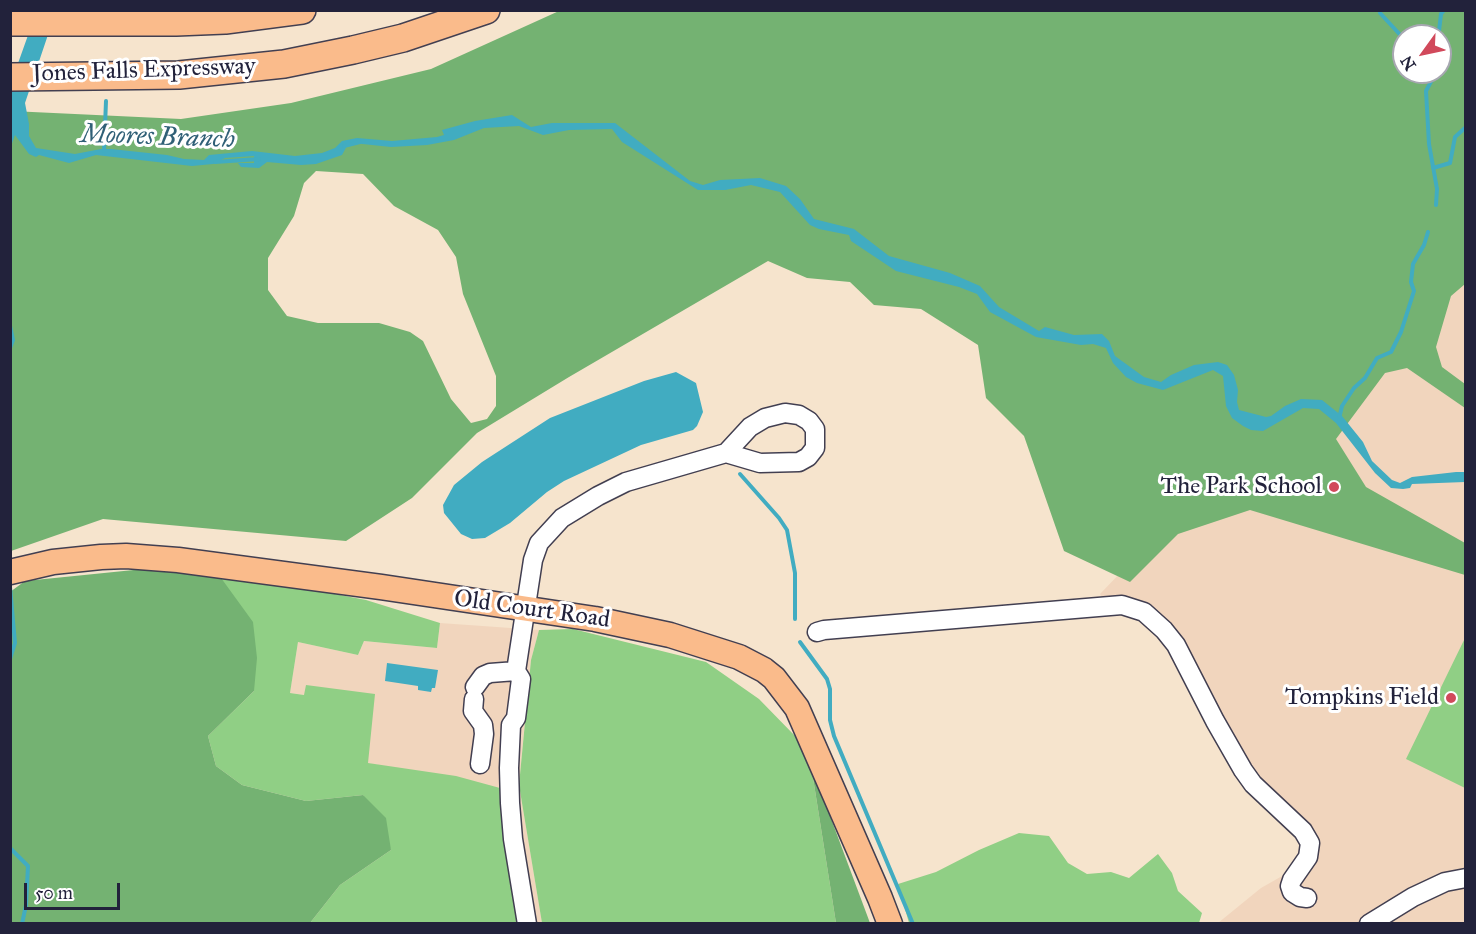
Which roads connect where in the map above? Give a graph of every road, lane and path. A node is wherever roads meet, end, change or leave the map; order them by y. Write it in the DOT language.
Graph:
graph roads {
  1 [pos="302,10"];
  2 [pos="486,10"];
  3 [pos="10,22"];
  4 [pos="10,77"];
  5 [pos="726,453"];
  6 [pos="15,570"];
  7 [pos="525,608"];
  8 [pos="817,632"];
  9 [pos="516,671"];
  10 [pos="480,764"];
  11 [pos="1466,878"];
  12 [pos="1307,898"];
  13 [pos="1373,923"];
  14 [pos="527,924"];
  15 [pos="890,924"];
  1 -- 3 [label="highway, Jones Falls Expressway"];
  2 -- 4 [label="highway, Jones Falls Expressway"];
  5 -- 7 [label="street"];
  6 -- 7 [label="main road, Old Court Road"];
  7 -- 9 [label="street"];
  7 -- 15 [label="main road, Old Court Road"];
  8 -- 12 [label="street"];
  9 -- 10 [label="street"];
  9 -- 14 [label="street"];
  11 -- 13 [label="street"];
}
